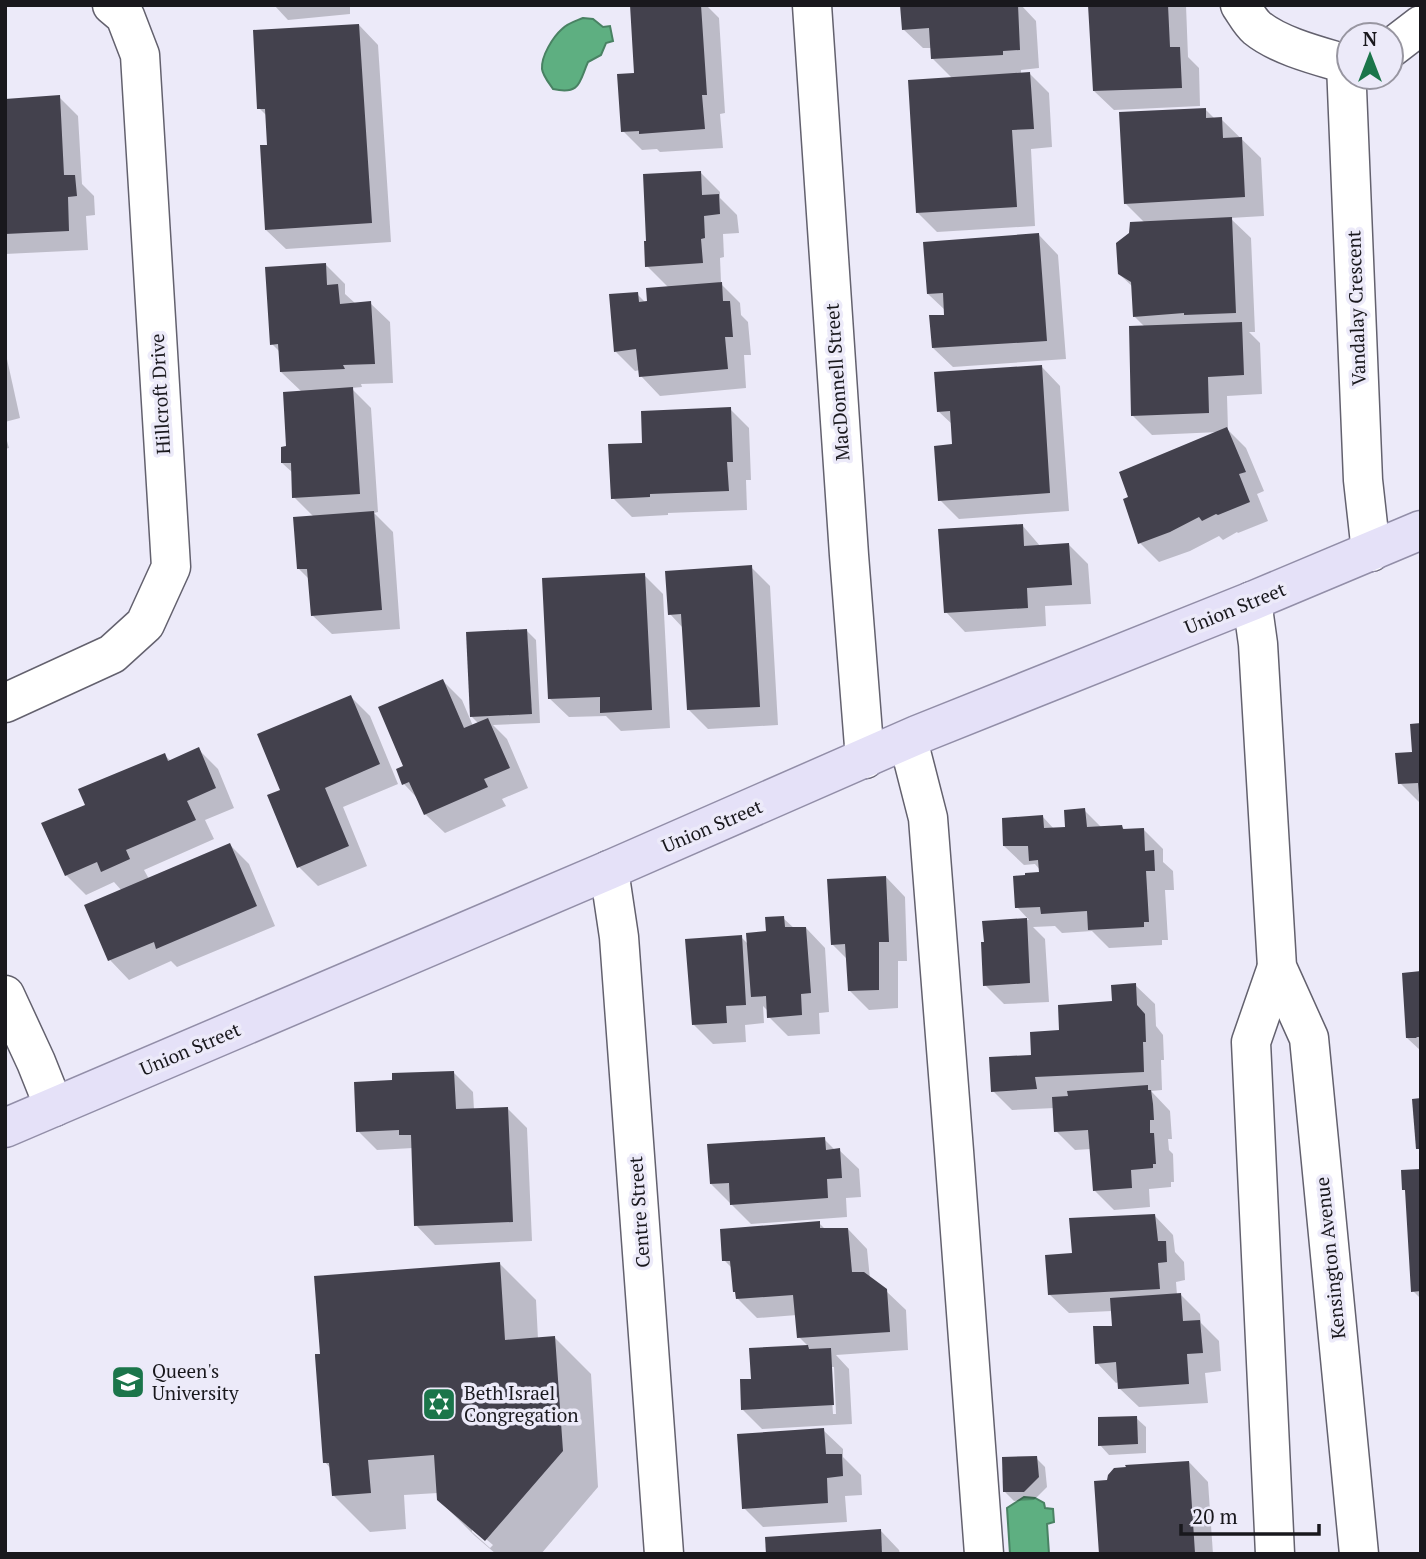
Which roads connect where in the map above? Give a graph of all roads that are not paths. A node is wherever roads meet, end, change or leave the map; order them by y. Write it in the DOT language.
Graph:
graph roads {
  1 [pos="112,5"];
  2 [pos="812,5"];
  3 [pos="1240,5"];
  4 [pos="1421,25"];
  5 [pos="1405,37"];
  6 [pos="1335,60"];
  7 [pos="1348,91"];
  8 [pos="1421,530"];
  9 [pos="1371,552"];
  10 [pos="1252,601"];
  11 [pos="5,703"];
  12 [pos="908,740"];
  13 [pos="864,759"];
  14 [pos="609,870"];
  15 [pos="1278,967"];
  16 [pos="5,995"];
  17 [pos="54,1107"];
  18 [pos="5,1128"];
  19 [pos="664,1554"];
  20 [pos="984,1554"];
  21 [pos="1275,1554"];
  22 [pos="1359,1554"];
  1 -- 11 [label="street, Hillcroft Drive"];
  2 -- 13 [label="street, MacDonnell Street"];
  3 -- 6 [label="street, Vandalay Crescent"];
  4 -- 5 [label="street"];
  7 -- 9 [label="street, Vandalay Crescent"];
  8 -- 9 [label="main road, Union Street"];
  9 -- 10 [label="main road, Union Street"];
  10 -- 12 [label="main road, Union Street"];
  10 -- 15 [label="street, Kensington Avenue"];
  12 -- 13 [label="main road, Union Street"];
  12 -- 20 [label="street"];
  13 -- 14 [label="main road, Union Street"];
  14 -- 17 [label="main road, Union Street"];
  14 -- 19 [label="street, Centre Street"];
  15 -- 21 [label="street, Kensington Avenue"];
  15 -- 22 [label="street, Kensington Avenue"];
  16 -- 17 [label="street"];
  17 -- 18 [label="main road, Union Street"];
}
